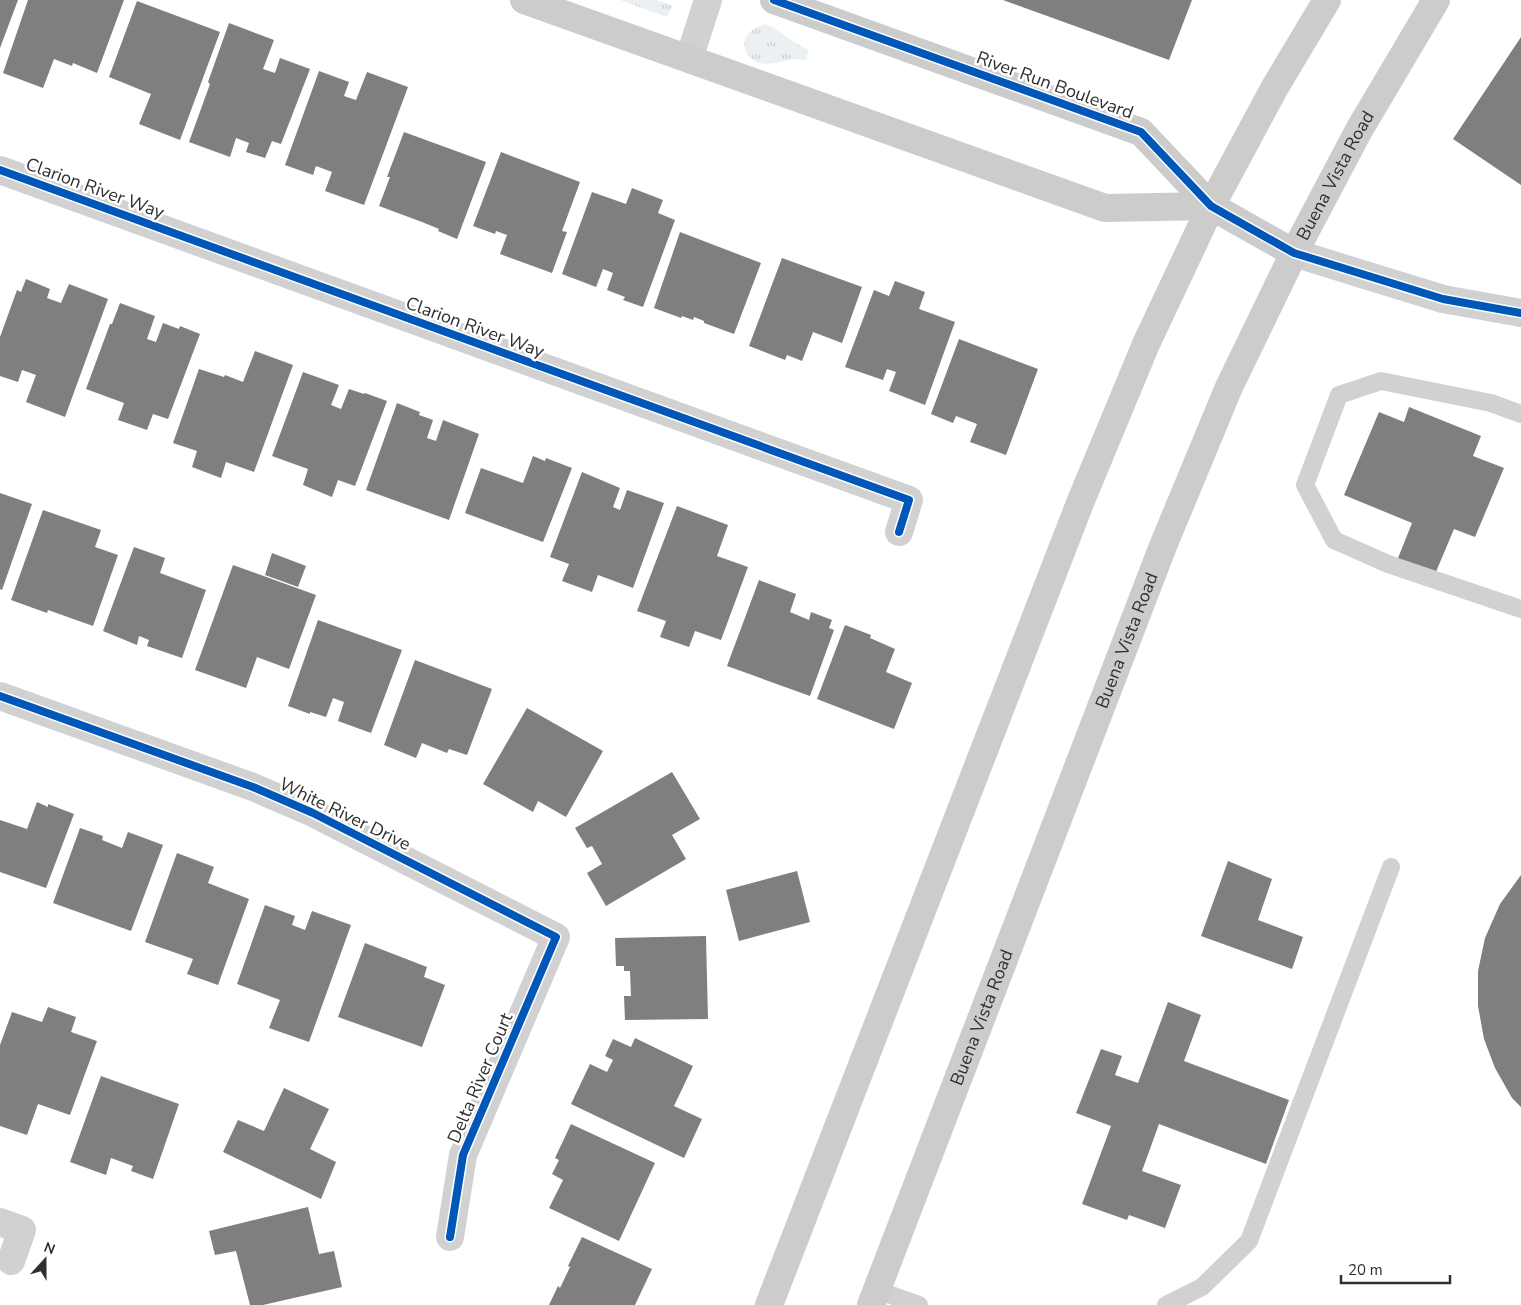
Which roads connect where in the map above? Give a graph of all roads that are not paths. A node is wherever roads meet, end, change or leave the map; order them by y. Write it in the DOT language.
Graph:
graph roads {
  1 [pos="524,0"];
  2 [pos="708,0"];
  3 [pos="774,0"];
  4 [pos="1327,0"];
  5 [pos="1436,0"];
  6 [pos="689,59"];
  7 [pos="0,170"];
  8 [pos="1211,206"];
  9 [pos="1294,252"];
  10 [pos="1521,312"];
  11 [pos="1521,414"];
  12 [pos="898,532"];
  13 [pos="1521,609"];
  14 [pos="0,696"];
  15 [pos="1391,867"];
  16 [pos="556,937"];
  17 [pos="0,1222"];
  18 [pos="450,1237"];
  19 [pos="11,1261"];
  20 [pos="874,1297"];
  21 [pos="769,1305"];
  22 [pos="919,1305"];
  23 [pos="1166,1305"];
  1 -- 6 [label="main road"];
  2 -- 6 [label="street"];
  3 -- 8 [label="main road, River Run Boulevard"];
  4 -- 8 [label="main road"];
  5 -- 9 [label="main road, Buena Vista Road"];
  6 -- 8 [label="main road"];
  7 -- 12 [label="street, Clarion River Way"];
  8 -- 9 [label="main road, River Run Boulevard"];
  8 -- 21 [label="main road"];
  9 -- 10 [label="street"];
  9 -- 20 [label="main road, Buena Vista Road"];
  11 -- 13 [label="lane"];
  14 -- 16 [label="street, White River Drive"];
  15 -- 23 [label="lane"];
  16 -- 18 [label="street, Delta River Court"];
  17 -- 19 [label="street"];
  20 -- 22 [label="lane"];
}
